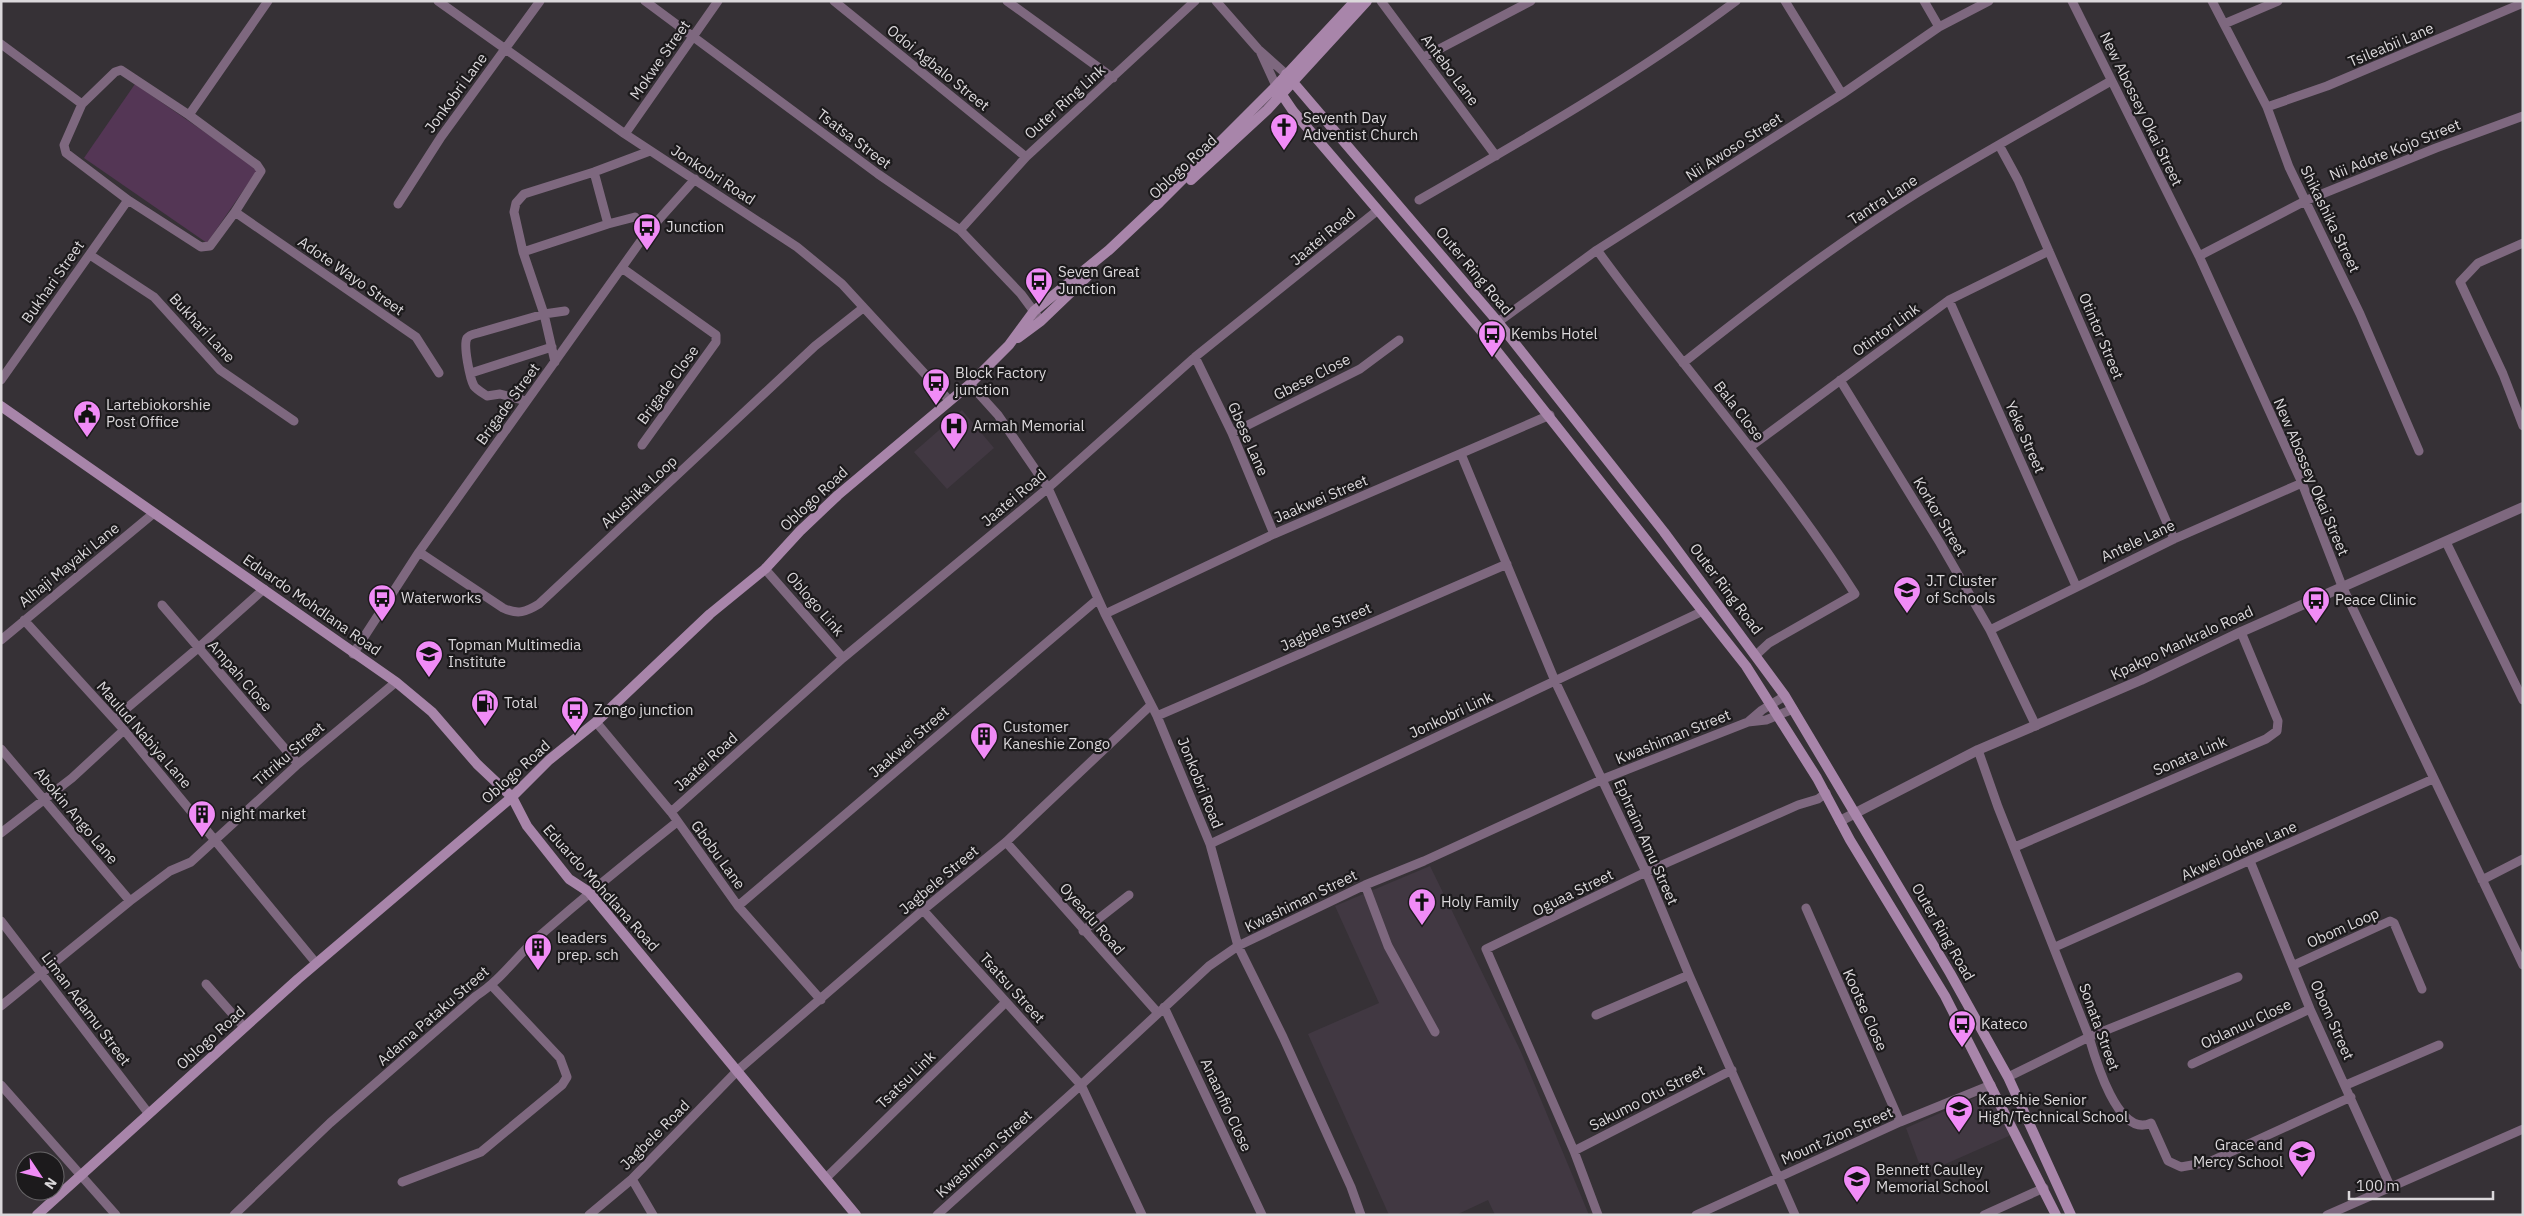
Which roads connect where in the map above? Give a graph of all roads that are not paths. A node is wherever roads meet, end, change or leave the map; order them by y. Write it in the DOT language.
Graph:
graph roads {
  1 [pos="268,1"];
  2 [pos="438,1"];
  3 [pos="540,1"];
  4 [pos="645,1"];
  5 [pos="718,1"];
  6 [pos="834,1"];
  7 [pos="1007,1"];
  8 [pos="1195,1"];
  9 [pos="1216,1"];
  10 [pos="1355,1"];
  11 [pos="1367,1"];
  12 [pos="1381,1"];
  13 [pos="1531,1"];
  14 [pos="1736,1"];
  15 [pos="1785,1"];
  16 [pos="1924,1"];
  17 [pos="1989,1"];
  18 [pos="2072,1"];
  19 [pos="2212,1"];
  20 [pos="2278,1"];
  21 [pos="2523,3"];
  22 [pos="2224,24"];
  23 [pos="1939,27"];
  24 [pos="694,35"];
  25 [pos="1,44"];
  26 [pos="506,48"];
  27 [pos="1258,49"];
  28 [pos="1424,57"];
  29 [pos="1286,74"];
  30 [pos="1113,78"];
  31 [pos="2111,81"];
  32 [pos="1293,82"];
  33 [pos="1278,91"];
  34 [pos="1842,94"];
  35 [pos="82,104"];
  36 [pos="2267,107"];
  37 [pos="190,115"];
  38 [pos="2523,116"];
  39 [pos="625,134"];
  40 [pos="1999,145"];
  41 [pos="650,151"];
  42 [pos="1496,156"];
  43 [pos="1026,157"];
  44 [pos="594,172"];
  45 [pos="696,179"];
  46 [pos="128,200"];
  47 [pos="1419,200"];
  48 [pos="2307,200"];
  49 [pos="398,204"];
  50 [pos="1378,210"];
  51 [pos="235,212"];
  52 [pos="635,217"];
  53 [pos="608,224"];
  54 [pos="960,230"];
  55 [pos="2523,243"];
  56 [pos="1597,250"];
  57 [pos="2049,251"];
  58 [pos="523,252"];
  59 [pos="90,255"];
  60 [pos="2199,256"];
  61 [pos="622,268"];
  62 [pos="1949,300"];
  63 [pos="863,308"];
  64 [pos="565,311"];
  65 [pos="1034,311"];
  66 [pos="544,314"];
  67 [pos="1042,321"];
  68 [pos="1498,322"];
  69 [pos="1399,340"];
  70 [pos="1009,345"];
  71 [pos="552,347"];
  72 [pos="1195,357"];
  73 [pos="555,362"];
  74 [pos="1683,363"];
  75 [pos="439,373"];
  76 [pos="471,373"];
  77 [pos="1,380"];
  78 [pos="1840,380"];
  79 [pos="970,384"];
  80 [pos="949,400"];
  81 [pos="526,402"];
  82 [pos="1,406"];
  83 [pos="1550,415"];
  84 [pos="294,421"];
  85 [pos="2523,426"];
  86 [pos="1232,433"];
  87 [pos="642,445"];
  88 [pos="1750,447"];
  89 [pos="2419,451"];
  90 [pos="1461,454"];
  91 [pos="2302,484"];
  92 [pos="1048,488"];
  93 [pos="2523,507"];
  94 [pos="154,513"];
  95 [pos="1274,534"];
  96 [pos="2174,539"];
  97 [pos="2446,542"];
  98 [pos="419,552"];
  99 [pos="1507,564"];
  100 [pos="765,569"];
  101 [pos="2076,586"];
  102 [pos="2342,586"];
  103 [pos="264,589"];
  104 [pos="1098,599"];
  105 [pos="162,605"];
  106 [pos="1703,611"];
  107 [pos="1105,614"];
  108 [pos="24,620"];
  109 [pos="1990,630"];
  110 [pos="2241,632"];
  111 [pos="1,640"];
  112 [pos="198,648"];
  113 [pos="353,654"];
  114 [pos="1756,655"];
  115 [pos="843,658"];
  116 [pos="1555,681"];
  117 [pos="396,682"];
  118 [pos="1785,696"];
  119 [pos="2523,700"];
  120 [pos="1151,705"];
  121 [pos="1770,705"];
  122 [pos="1793,709"];
  123 [pos="1157,716"];
  124 [pos="1778,716"];
  125 [pos="114,719"];
  126 [pos="596,722"];
  127 [pos="1748,722"];
  128 [pos="2036,726"];
  129 [pos="124,730"];
  130 [pos="1,749"];
  131 [pos="1978,750"];
  132 [pos="298,764"];
  133 [pos="1603,779"];
  134 [pos="2433,779"];
  135 [pos="1826,794"];
  136 [pos="512,797"];
  137 [pos="45,799"];
  138 [pos="671,812"];
  139 [pos="1856,812"];
  140 [pos="1840,821"];
  141 [pos="677,822"];
  142 [pos="1,833"];
  143 [pos="214,840"];
  144 [pos="1006,842"];
  145 [pos="1210,844"];
  146 [pos="2015,847"];
  147 [pos="2523,859"];
  148 [pos="2250,861"];
  149 [pos="1646,872"];
  150 [pos="2482,880"];
  151 [pos="1365,885"];
  152 [pos="588,892"];
  153 [pos="1129,895"];
  154 [pos="130,901"];
  155 [pos="738,906"];
  156 [pos="1806,908"];
  157 [pos="923,910"];
  158 [pos="1,921"];
  159 [pos="1083,931"];
  160 [pos="1238,946"];
  161 [pos="2055,947"];
  162 [pos="316,963"];
  163 [pos="2294,965"];
  164 [pos="2523,965"];
  165 [pos="42,972"];
  166 [pos="1689,976"];
  167 [pos="2238,977"];
  168 [pos="206,984"];
  169 [pos="492,986"];
  170 [pos="2422,989"];
  171 [pos="821,1000"];
  172 [pos="1006,1002"];
  173 [pos="1,1006"];
  174 [pos="2310,1009"];
  175 [pos="1161,1010"];
  176 [pos="1596,1015"];
  177 [pos="244,1027"];
  178 [pos="1434,1032"];
  179 [pos="2089,1037"];
  180 [pos="2439,1045"];
  181 [pos="2192,1064"];
  182 [pos="738,1070"];
  183 [pos="1732,1070"];
  184 [pos="2008,1077"];
  185 [pos="1,1085"];
  186 [pos="1081,1085"];
  187 [pos="1991,1085"];
  188 [pos="2346,1086"];
  189 [pos="2351,1097"];
  190 [pos="149,1114"];
  191 [pos="1900,1122"];
  192 [pos="2523,1130"];
  193 [pos="1574,1151"];
  194 [pos="81,1176"];
  195 [pos="826,1178"];
  196 [pos="1779,1178"];
  197 [pos="632,1179"];
  198 [pos="402,1182"];
  199 [pos="2044,1188"];
  200 [pos="2391,1188"];
  201 [pos="37,1215"];
  202 [pos="116,1215"];
  203 [pos="234,1215"];
  204 [pos="589,1215"];
  205 [pos="653,1215"];
  206 [pos="856,1215"];
  207 [pos="937,1215"];
  208 [pos="1142,1215"];
  209 [pos="1262,1215"];
  210 [pos="1361,1215"];
  211 [pos="1598,1215"];
  212 [pos="1696,1215"];
  213 [pos="1795,1215"];
  214 [pos="1984,1215"];
  215 [pos="2056,1215"];
  216 [pos="2071,1215"];
  217 [pos="2327,1215"];
  1 -- 37 [label="street"];
  2 -- 26 [label="street, Jonkobri Road"];
  3 -- 26 [label="street, Jonkobri Lane"];
  4 -- 24 [label="street, Tsatsa Street"];
  5 -- 24 [label="street, Mokwe Street"];
  6 -- 43 [label="street, Odoi Agbalo Street"];
  7 -- 30 [label="street"];
  8 -- 30 [label="street, Outer Ring Link"];
  9 -- 27 [label="street, Outer Ring Road"];
  10 -- 29 [label="main road, Oblogo Road"];
  11 -- 32 [label="main road, Oblogo Road"];
  12 -- 28 [label="street, Antebo Lane"];
  13 -- 28 [label="street"];
  14 -- 42 [label="street"];
  15 -- 34 [label="street"];
  16 -- 23 [label="street"];
  17 -- 23 [label="street, Nii Awoso Street"];
  18 -- 31 [label="street, New Abossey Okai Street"];
  19 -- 22 [label="street, Shikashika Street"];
  20 -- 22 [label="street"];
  21 -- 36 [label="street, Tsileabii Lane"];
  22 -- 36 [label="street, Shikashika Street"];
  23 -- 34 [label="street, Nii Awoso Street"];
  24 -- 39 [label="street, Mokwe Street"];
  24 -- 54 [label="street, Tsatsa Street"];
  25 -- 35 [label="street"];
  26 -- 39 [label="street, Jonkobri Road"];
  26 -- 49 [label="street, Jonkobri Lane"];
  27 -- 29 [label="street, Outer Ring Road"];
  27 -- 33 [label="street, Outer Ring Road"];
  28 -- 42 [label="street, Antebo Lane"];
  29 -- 32 [label="main road, Outer Ring Road"];
  29 -- 33 [label="main road, Oblogo Road"];
  30 -- 43 [label="street, Outer Ring Link"];
  31 -- 40 [label="street, Tantra Lane"];
  31 -- 60 [label="street, New Abossey Okai Street"];
  32 -- 33 [label="main road, Oblogo Road"];
  32 -- 68 [label="main road, Outer Ring Road"];
  33 -- 50 [label="main road, Outer Ring Road"];
  33 -- 65 [label="main road, Oblogo Road"];
  33 -- 67 [label="main road, Oblogo Road"];
  34 -- 56 [label="street, Nii Awoso Street"];
  35 -- 37 [label="street"];
  35 -- 46 [label="street"];
  36 -- 48 [label="street, Shikashika Street"];
  37 -- 51 [label="street"];
  38 -- 48 [label="street, Nii Adote Kojo Street"];
  39 -- 41 [label="street, Jonkobri Road"];
  40 -- 57 [label="street, Otintor Street"];
  40 -- 74 [label="street, Tantra Lane"];
  41 -- 44 [label="street"];
  41 -- 45 [label="street, Jonkobri Road"];
  42 -- 47 [label="street"];
  43 -- 54 [label="street, Outer Ring Link"];
  44 -- 53 [label="street"];
  44 -- 58 [label="street"];
  45 -- 61 [label="street, Brigade Street"];
  45 -- 63 [label="street, Jonkobri Road"];
  46 -- 51 [label="street"];
  46 -- 59 [label="street, Bukhari Street"];
  48 -- 60 [label="street, Nii Adote Kojo Street"];
  48 -- 89 [label="street, Shikashika Street"];
  50 -- 72 [label="street, Jaatei Road"];
  50 -- 83 [label="main road, Outer Ring Road"];
  51 -- 75 [label="street, Adote Wayo Street"];
  52 -- 53 [label="street"];
  53 -- 58 [label="street"];
  54 -- 65 [label="street, Tsatsa Street"];
  55 -- 85 [label="street"];
  56 -- 68 [label="street, Nii Awoso Street"];
  56 -- 74 [label="street, Bala Close"];
  57 -- 62 [label="street, Otintor Link"];
  57 -- 96 [label="street, Otintor Street"];
  58 -- 66 [label="street"];
  59 -- 77 [label="street, Bukhari Street"];
  59 -- 84 [label="street, Bukhari Lane"];
  60 -- 91 [label="street, New Abossey Okai Street"];
  61 -- 73 [label="street, Brigade Street"];
  61 -- 87 [label="street, Brigade Close"];
  62 -- 78 [label="street, Otintor Link"];
  62 -- 101 [label="street, Yeke Street"];
  63 -- 80 [label="street, Jonkobri Road"];
  63 -- 98 [label="street, Akushika Loop"];
  64 -- 66 [label="street"];
  65 -- 67 [label="street, Tsatsa Street"];
  65 -- 70 [label="main road, Oblogo Road"];
  66 -- 71 [label="street"];
  66 -- 76 [label="street"];
  67 -- 70 [label="main road, Oblogo Road"];
  68 -- 114 [label="main road, Outer Ring Road"];
  69 -- 86 [label="street, Gbese Close"];
  70 -- 79 [label="main road, Oblogo Road"];
  71 -- 73 [label="street"];
  71 -- 76 [label="street"];
  72 -- 86 [label="street, Gbese Lane"];
  72 -- 92 [label="street, Jaatei Road"];
  73 -- 81 [label="street, Brigade Street"];
  74 -- 88 [label="street, Bala Close"];
  76 -- 81 [label="street"];
  78 -- 88 [label="street, Otintor Link"];
  78 -- 109 [label="street, Korkor Street"];
  79 -- 80 [label="main road, Oblogo Road"];
  79 -- 92 [label="street, Jonkobri Road"];
  80 -- 100 [label="main road, Oblogo Road"];
  81 -- 98 [label="street, Brigade Street"];
  82 -- 94 [label="main road, Eduardo Mohdlana Road"];
  83 -- 90 [label="street, Jaakwei Street"];
  83 -- 106 [label="main road, Outer Ring Road"];
  86 -- 95 [label="street, Gbese Lane"];
  88 -- 114 [label="street, Bala Close"];
  90 -- 95 [label="street, Jaakwei Street"];
  90 -- 99 [label="street, Ephraim Amu Street"];
  91 -- 96 [label="street, Antele Lane"];
  91 -- 102 [label="street, New Abossey Okai Street"];
  92 -- 104 [label="street, Jonkobri Road"];
  92 -- 115 [label="street, Jaatei Road"];
  93 -- 97 [label="street, Kpakpo Mankralo Road"];
  94 -- 103 [label="main road, Eduardo Mohdlana Road"];
  94 -- 108 [label="street, Alhaji Mayaki Lane"];
  95 -- 107 [label="street, Jaakwei Street"];
  96 -- 101 [label="street, Antele Lane"];
  97 -- 102 [label="street, Kpakpo Mankralo Road"];
  97 -- 119 [label="street"];
  98 -- 113 [label="street, Brigade Street"];
  99 -- 116 [label="street, Ephraim Amu Street"];
  99 -- 123 [label="street, Jagbele Street"];
  100 -- 115 [label="street, Oblogo Link"];
  100 -- 126 [label="main road, Oblogo Road"];
  101 -- 109 [label="street, Antele Lane"];
  102 -- 110 [label="street, Kpakpo Mankralo Road"];
  102 -- 134 [label="street, New Abossey Okai Street"];
  103 -- 112 [label="street"];
  103 -- 113 [label="main road, Eduardo Mohdlana Road"];
  104 -- 107 [label="street, Jonkobri Road"];
  104 -- 155 [label="street, Jaakwei Street"];
  105 -- 112 [label="street, Ampah Close"];
  106 -- 116 [label="street, Jonkobri Link"];
  106 -- 121 [label="main road, Outer Ring Road"];
  107 -- 120 [label="street, Jonkobri Road"];
  108 -- 111 [label="street, Alhaji Mayaki Lane"];
  108 -- 125 [label="street, Maulud Nabiya Lane"];
  109 -- 128 [label="street, Korkor Street"];
  110 -- 128 [label="street, Kpakpo Mankralo Road"];
  110 -- 146 [label="street, Sonata Link"];
  112 -- 125 [label="street"];
  112 -- 132 [label="street, Ampah Close"];
  113 -- 117 [label="main road, Eduardo Mohdlana Road"];
  114 -- 118 [label="main road, Outer Ring Road"];
  115 -- 138 [label="street, Jaatei Road"];
  116 -- 133 [label="street, Ephraim Amu Street"];
  116 -- 145 [label="street, Jonkobri Link"];
  117 -- 132 [label="street, Titriku Street"];
  117 -- 136 [label="main road, Eduardo Mohdlana Road"];
  118 -- 121 [label="street, Kwashiman Street"];
  118 -- 122 [label="main road, Outer Ring Road"];
  120 -- 123 [label="street, Jonkobri Road"];
  120 -- 144 [label="street, Jagbele Street"];
  121 -- 124 [label="main road, Outer Ring Road"];
  121 -- 127 [label="street, Kwashiman Street"];
  122 -- 124 [label="street, Kwashiman Street"];
  122 -- 139 [label="main road, Outer Ring Road"];
  123 -- 145 [label="street, Jonkobri Road"];
  124 -- 127 [label="street, Kwashiman Street"];
  124 -- 135 [label="main road, Outer Ring Road"];
  125 -- 129 [label="street, Maulud Nabiya Lane"];
  126 -- 136 [label="main road, Oblogo Road"];
  126 -- 138 [label="street, Gbobu Lane"];
  127 -- 133 [label="street, Kwashiman Street"];
  128 -- 131 [label="street, Kpakpo Mankralo Road"];
  129 -- 137 [label="street"];
  129 -- 143 [label="street, Maulud Nabiya Lane"];
  130 -- 137 [label="street, Abokin Ango Lane"];
  131 -- 139 [label="street, Kpakpo Mankralo Road"];
  131 -- 146 [label="street, Sonata Street"];
  132 -- 143 [label="street, Titriku Street"];
  133 -- 149 [label="street, Ephraim Amu Street"];
  133 -- 151 [label="street, Kwashiman Street"];
  134 -- 148 [label="street, Akwei Odehe Lane"];
  134 -- 150 [label="street, New Abossey Okai Street"];
  135 -- 140 [label="main road, Outer Ring Road"];
  135 -- 149 [label="street, Oguaa Street"];
  136 -- 152 [label="main road, Eduardo Mohdlana Road"];
  136 -- 162 [label="main road, Oblogo Road"];
  137 -- 142 [label="street"];
  137 -- 154 [label="street, Abokin Ango Lane"];
  138 -- 141 [label="street, Gbobu Lane"];
  139 -- 140 [label="street, Kpakpo Mankralo Road"];
  139 -- 184 [label="main road, Outer Ring Road"];
  140 -- 187 [label="main road, Outer Ring Road"];
  141 -- 152 [label="street, Adama Pataku Street"];
  141 -- 155 [label="street, Gbobu Lane"];
  143 -- 154 [label="street, Titriku Street"];
  143 -- 162 [label="street, Maulud Nabiya Lane"];
  144 -- 157 [label="street, Jagbele Street"];
  144 -- 159 [label="street, Oyeadu Road"];
  145 -- 160 [label="street, Jonkobri Road"];
  146 -- 161 [label="street, Sonata Street"];
  147 -- 150 [label="street"];
  148 -- 161 [label="street, Akwei Odehe Lane"];
  148 -- 163 [label="street, Obom Street"];
  149 -- 166 [label="street, Ephraim Amu Street"];
  149 -- 193 [label="street, Oguaa Street"];
  150 -- 164 [label="street, New Abossey Okai Street"];
  151 -- 160 [label="street, Kwashiman Street"];
  151 -- 178 [label="street"];
  152 -- 169 [label="street, Adama Pataku Street"];
  152 -- 182 [label="main road, Eduardo Mohdlana Road"];
  153 -- 159 [label="street"];
  154 -- 165 [label="street, Titriku Street"];
  155 -- 171 [label="street, Gbobu Lane"];
  156 -- 191 [label="street, Kootse Close"];
  157 -- 171 [label="street, Jagbele Street"];
  157 -- 172 [label="street, Tsatsu Street"];
  158 -- 165 [label="street, Liman Adamu Street"];
  159 -- 175 [label="street, Oyeadu Road"];
  160 -- 175 [label="street, Kwashiman Street"];
  160 -- 210 [label="street, Jonkobri Road"];
  161 -- 179 [label="street, Sonata Street"];
  162 -- 177 [label="main road, Oblogo Road"];
  163 -- 170 [label="street, Obom Loop"];
  163 -- 174 [label="street, Obom Street"];
  165 -- 173 [label="street, Titriku Street"];
  165 -- 190 [label="street, Liman Adamu Street"];
  166 -- 176 [label="street"];
  166 -- 183 [label="street, Ephraim Amu Street"];
  167 -- 179 [label="street"];
  168 -- 177 [label="street"];
  169 -- 198 [label="street"];
  169 -- 203 [label="street, Adama Pataku Street"];
  171 -- 182 [label="street, Jagbele Street"];
  172 -- 186 [label="street, Tsatsu Street"];
  172 -- 195 [label="street, Tsatsu Link"];
  174 -- 181 [label="street, Oblanuu Close"];
  174 -- 188 [label="street, Obom Street"];
  175 -- 186 [label="street, Kwashiman Street"];
  175 -- 209 [label="street, Anaanfio Close"];
  177 -- 190 [label="main road, Oblogo Road"];
  179 -- 184 [label="street"];
  179 -- 189 [label="street, Sonata Street"];
  180 -- 188 [label="street"];
  182 -- 195 [label="main road, Eduardo Mohdlana Road"];
  182 -- 197 [label="street, Jagbele Road"];
  183 -- 193 [label="street, Sakumo Otu Street"];
  183 -- 196 [label="street, Ephraim Amu Street"];
  184 -- 216 [label="main road, Outer Ring Road"];
  185 -- 194 [label="street"];
  186 -- 207 [label="street, Kwashiman Street"];
  186 -- 208 [label="street, Tsatsu Street"];
  187 -- 191 [label="street, Mount Zion Street"];
  187 -- 199 [label="main road, Outer Ring Road"];
  188 -- 189 [label="street, Obom Street"];
  189 -- 200 [label="street, Obom Street"];
  190 -- 194 [label="main road, Oblogo Road"];
  191 -- 196 [label="street, Mount Zion Street"];
  192 -- 200 [label="street"];
  193 -- 211 [label="street, Oguaa Street"];
  194 -- 201 [label="main road, Oblogo Road"];
  194 -- 202 [label="street"];
  195 -- 206 [label="main road, Eduardo Mohdlana Road"];
  196 -- 212 [label="street, Mount Zion Street"];
  196 -- 213 [label="street, Ephraim Amu Street"];
  197 -- 204 [label="street, Jagbele Road"];
  197 -- 205 [label="street"];
  199 -- 214 [label="street"];
  199 -- 215 [label="main road, Outer Ring Road"];
  200 -- 217 [label="street"];
}
